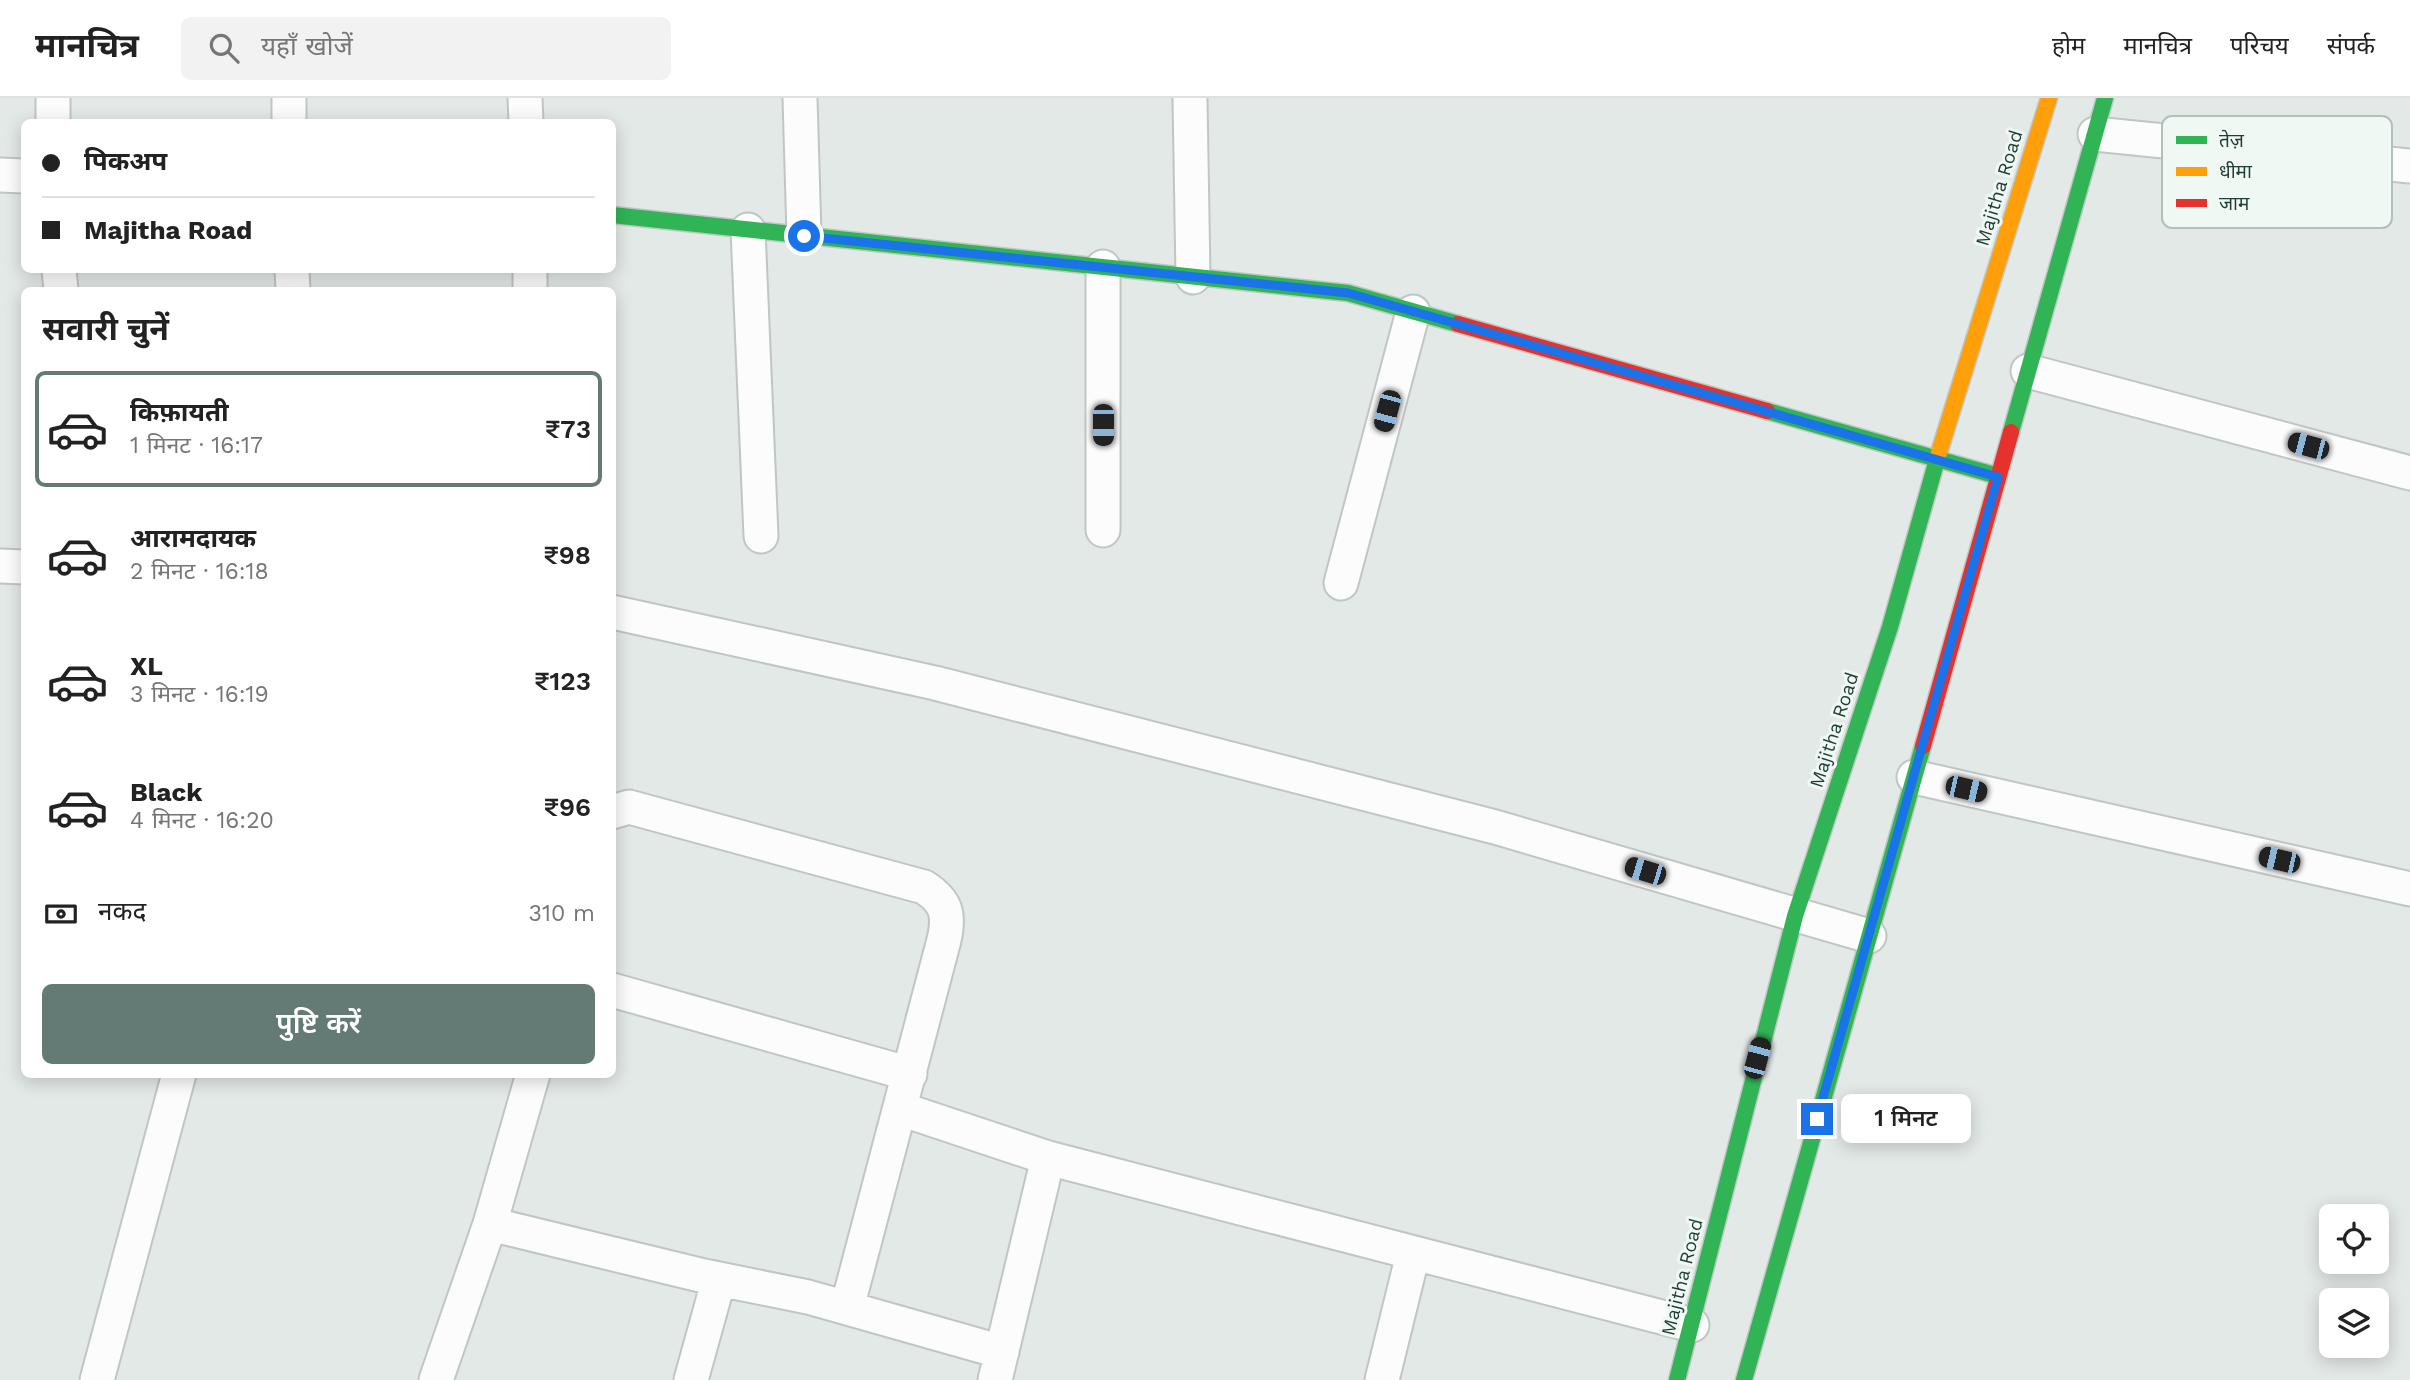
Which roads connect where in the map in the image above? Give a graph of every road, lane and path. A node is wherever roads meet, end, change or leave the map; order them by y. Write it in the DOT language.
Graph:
graph roads {
  1 [pos="53,98"];
  2 [pos="289,98"];
  3 [pos="525,98"];
  4 [pos="800,98"];
  5 [pos="1190,98"];
  6 [pos="2049,98"];
  7 [pos="2105,98"];
  8 [pos="53,119"];
  9 [pos="289,119"];
  10 [pos="526,119"];
  11 [pos="2095,134"];
  12 [pos="2162,141"];
  13 [pos="2392,164"];
  14 [pos="2410,166"];
  15 [pos="0,175"];
  16 [pos="21,176"];
  17 [pos="616,215"];
  18 [pos="748,229"];
  19 [pos="804,236"];
  20 [pos="1103,267"];
  21 [pos="1194,277"];
  22 [pos="1413,312"];
  23 [pos="2028,371"];
  24 [pos="1937,460"];
  25 [pos="2410,473"];
  26 [pos="1998,477"];
  27 [pos="1103,530"];
  28 [pos="761,536"];
  29 [pos="0,566"];
  30 [pos="21,567"];
  31 [pos="1341,583"];
  32 [pos="616,613"];
  33 [pos="1914,777"];
  34 [pos="616,811"];
  35 [pos="2410,889"];
  36 [pos="1795,916"];
  37 [pos="1869,936"];
  38 [pos="616,991"];
  39 [pos="910,1074"];
  40 [pos="179,1078"];
  41 [pos="532,1078"];
  42 [pos="901,1109"];
  43 [pos="1048,1158"];
  44 [pos="490,1224"];
  45 [pos="1413,1254"];
  46 [pos="719,1279"];
  47 [pos="847,1308"];
  48 [pos="1692,1325"];
  49 [pos="998,1366"];
  50 [pos="97,1380"];
  51 [pos="436,1380"];
  52 [pos="691,1380"];
  53 [pos="1382,1380"];
  54 [pos="1677,1380"];
  55 [pos="1744,1380"];
  1 -- 8 [label="street"];
  2 -- 9 [label="street"];
  3 -- 10 [label="street"];
  4 -- 19 [label="street"];
  5 -- 21 [label="street"];
  6 -- 24 [label="main road, Majitha Road"];
  7 -- 11 [label="main road"];
  11 -- 12 [label="street"];
  11 -- 23 [label="main road"];
  13 -- 14 [label="street"];
  15 -- 16 [label="street"];
  17 -- 18 [label="main road"];
  18 -- 19 [label="main road"];
  18 -- 28 [label="street"];
  19 -- 20 [label="main road"];
  20 -- 21 [label="main road"];
  20 -- 27 [label="street"];
  21 -- 22 [label="main road"];
  22 -- 24 [label="main road"];
  22 -- 31 [label="street"];
  23 -- 25 [label="street"];
  23 -- 26 [label="main road"];
  24 -- 26 [label="main road"];
  24 -- 36 [label="main road, Majitha Road"];
  26 -- 33 [label="main road"];
  29 -- 30 [label="street"];
  32 -- 36 [label="street"];
  33 -- 35 [label="street"];
  33 -- 37 [label="main road"];
  34 -- 39 [label="street"];
  36 -- 37 [label="street"];
  36 -- 48 [label="main road, Majitha Road"];
  37 -- 55 [label="main road"];
  38 -- 39 [label="street"];
  39 -- 42 [label="street"];
  40 -- 50 [label="street"];
  41 -- 44 [label="street"];
  42 -- 43 [label="street"];
  42 -- 47 [label="street"];
  43 -- 45 [label="street"];
  43 -- 49 [label="street"];
  44 -- 46 [label="street"];
  44 -- 51 [label="street"];
  45 -- 48 [label="street"];
  45 -- 53 [label="street"];
  46 -- 47 [label="street"];
  46 -- 52 [label="street"];
  47 -- 49 [label="street"];
  48 -- 54 [label="main road, Majitha Road"];
}
